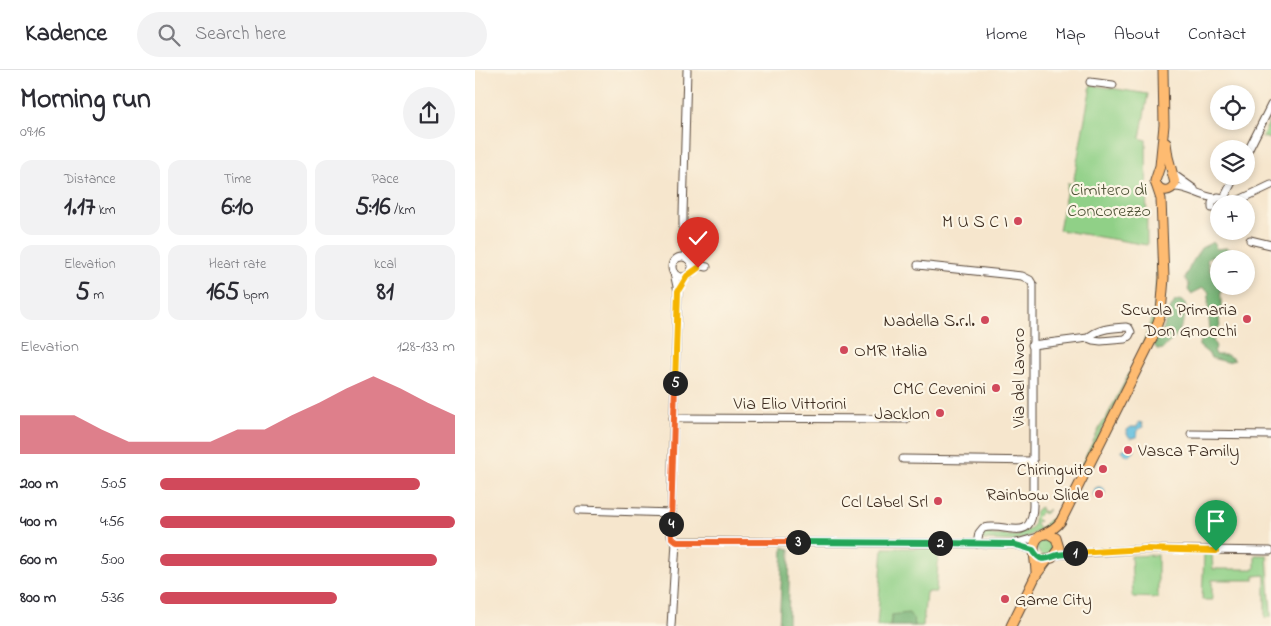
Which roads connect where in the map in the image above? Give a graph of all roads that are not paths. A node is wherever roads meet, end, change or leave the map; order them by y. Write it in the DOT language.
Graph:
graph roads {
  1 [pos="687,70"];
  2 [pos="1163,70"];
  3 [pos="1090,82"];
  4 [pos="1113,86"];
  5 [pos="1271,105"];
  6 [pos="1164,125"];
  7 [pos="1254,140"];
  8 [pos="1173,174"];
  9 [pos="1156,180"];
  10 [pos="1271,185"];
  11 [pos="1171,188"];
  12 [pos="1201,194"];
  13 [pos="1246,195"];
  14 [pos="1210,197"];
  15 [pos="1210,205"];
  16 [pos="1250,240"];
  17 [pos="683,242"];
  18 [pos="1271,245"];
  19 [pos="676,258"];
  20 [pos="689,260"];
  21 [pos="918,265"];
  22 [pos="1164,266"];
  23 [pos="674,273"];
  24 [pos="689,274"];
  25 [pos="678,291"];
  26 [pos="1088,338"];
  27 [pos="1032,344"];
  28 [pos="673,418"];
  29 [pos="906,419"];
  30 [pos="1191,434"];
  31 [pos="1271,435"];
  32 [pos="903,459"];
  33 [pos="1033,461"];
  34 [pos="1072,501"];
  35 [pos="579,510"];
  36 [pos="672,512"];
  37 [pos="1041,535"];
  38 [pos="675,541"];
  39 [pos="1059,543"];
  40 [pos="977,544"];
  41 [pos="1013,544"];
  42 [pos="1271,550"];
  43 [pos="1034,551"];
  44 [pos="1077,553"];
  45 [pos="1271,555"];
  46 [pos="1052,557"];
  47 [pos="1036,575"];
  48 [pos="671,626"];
  49 [pos="1011,626"];
  1 -- 17 [label="street"];
  2 -- 6 [label="main road"];
  3 -- 4 [label="street"];
  5 -- 7 [label="street"];
  6 -- 8 [label="main road"];
  6 -- 9 [label="main road"];
  8 -- 9 [label="main road"];
  8 -- 11 [label="main road"];
  8 -- 12 [label="street"];
  9 -- 11 [label="main road"];
  9 -- 22 [label="main road"];
  10 -- 13 [label="street"];
  11 -- 12 [label="street"];
  11 -- 22 [label="main road"];
  12 -- 14 [label="street"];
  12 -- 15 [label="street"];
  16 -- 18 [label="street"];
  17 -- 19 [label="street"];
  17 -- 20 [label="street"];
  19 -- 20 [label="street"];
  19 -- 23 [label="street"];
  20 -- 24 [label="street"];
  20 -- 24 [label="street"];
  21 -- 27 [label="street, Via del Lavoro"];
  22 -- 34 [label="main road"];
  23 -- 24 [label="street"];
  23 -- 25 [label="street"];
  24 -- 25 [label="street"];
  25 -- 28 [label="street"];
  26 -- 26 [label="street"];
  26 -- 27 [label="street"];
  27 -- 33 [label="street, Via del Lavoro"];
  28 -- 29 [label="street, Via Elio Vittorini"];
  28 -- 36 [label="street"];
  30 -- 31 [label="street"];
  32 -- 33 [label="street"];
  33 -- 40 [label="street, Via del Lavoro"];
  34 -- 37 [label="main road"];
  34 -- 39 [label="main road"];
  35 -- 36 [label="street"];
  36 -- 38 [label="street"];
  37 -- 39 [label="main road"];
  37 -- 41 [label="street"];
  37 -- 43 [label="main road"];
  38 -- 40 [label="street"];
  38 -- 48 [label="street"];
  39 -- 44 [label="street"];
  39 -- 46 [label="main road"];
  40 -- 41 [label="street"];
  41 -- 43 [label="street"];
  42 -- 44 [label="street"];
  42 -- 45 [label="street"];
  43 -- 46 [label="main road"];
  43 -- 47 [label="main road"];
  44 -- 46 [label="street"];
  46 -- 47 [label="main road"];
  47 -- 49 [label="main road"];
}
